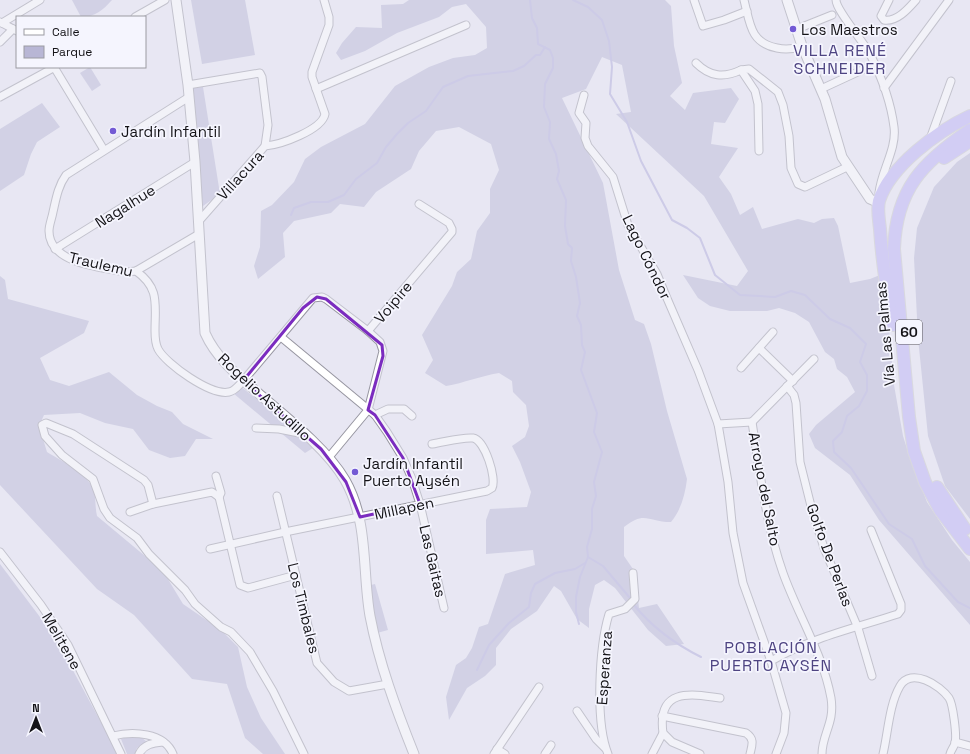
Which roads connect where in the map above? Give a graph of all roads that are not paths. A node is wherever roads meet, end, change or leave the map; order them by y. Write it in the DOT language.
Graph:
graph roads {
  1 [pos="40,0"];
  2 [pos="165,0"];
  3 [pos="176,0"];
  4 [pos="324,0"];
  5 [pos="694,0"];
  6 [pos="744,0"];
  7 [pos="787,0"];
  8 [pos="836,0"];
  9 [pos="889,0"];
  10 [pos="916,0"];
  11 [pos="949,0"];
  12 [pos="747,11"];
  13 [pos="832,15"];
  14 [pos="137,16"];
  15 [pos="1,22"];
  16 [pos="466,24"];
  17 [pos="797,29"];
  18 [pos="15,30"];
  19 [pos="0,42"];
  20 [pos="802,46"];
  21 [pos="696,63"];
  22 [pos="875,64"];
  23 [pos="52,68"];
  24 [pos="55,68"];
  25 [pos="741,70"];
  26 [pos="952,81"];
  27 [pos="188,85"];
  28 [pos="884,88"];
  29 [pos="316,89"];
  30 [pos="821,89"];
  31 [pos="584,95"];
  32 [pos="0,97"];
  33 [pos="189,97"];
  34 [pos="970,116"];
  35 [pos="970,130"];
  36 [pos="930,141"];
  37 [pos="970,141"];
  38 [pos="265,146"];
  39 [pos="104,150"];
  40 [pos="759,151"];
  41 [pos="195,162"];
  42 [pos="847,167"];
  43 [pos="879,203"];
  44 [pos="419,204"];
  45 [pos="199,221"];
  46 [pos="199,234"];
  47 [pos="55,249"];
  48 [pos="136,271"];
  49 [pos="368,331"];
  50 [pos="773,332"];
  51 [pos="281,337"];
  52 [pos="759,348"];
  53 [pos="814,359"];
  54 [pos="741,368"];
  55 [pos="243,381"];
  56 [pos="790,384"];
  57 [pos="907,397"];
  58 [pos="368,410"];
  59 [pos="375,415"];
  60 [pos="412,416"];
  61 [pos="752,422"];
  62 [pos="718,424"];
  63 [pos="256,428"];
  64 [pos="304,434"];
  65 [pos="432,444"];
  66 [pos="329,458"];
  67 [pos="216,476"];
  68 [pos="278,496"];
  69 [pos="219,497"];
  70 [pos="153,504"];
  71 [pos="420,504"];
  72 [pos="130,512"];
  73 [pos="360,518"];
  74 [pos="871,530"];
  75 [pos="286,532"];
  76 [pos="970,536"];
  77 [pos="229,544"];
  78 [pos="210,549"];
  79 [pos="970,549"];
  80 [pos="0,552"];
  81 [pos="633,573"];
  82 [pos="296,574"];
  83 [pos="444,608"];
  84 [pos="858,628"];
  85 [pos="812,641"];
  86 [pos="771,661"];
  87 [pos="872,676"];
  88 [pos="388,684"];
  89 [pos="539,687"];
  90 [pos="720,698"];
  91 [pos="577,711"];
  92 [pos="662,716"];
  93 [pos="663,733"];
  94 [pos="113,736"];
  95 [pos="163,742"];
  96 [pos="955,742"];
  97 [pos="551,745"];
  98 [pos="970,746"];
  99 [pos="495,751"];
  100 [pos="606,751"];
  101 [pos="122,754"];
  102 [pos="138,754"];
  103 [pos="173,754"];
  104 [pos="304,754"];
  105 [pos="414,754"];
  106 [pos="505,754"];
  107 [pos="545,754"];
  108 [pos="652,754"];
  109 [pos="700,754"];
  110 [pos="750,754"];
  111 [pos="776,754"];
  112 [pos="822,754"];
  113 [pos="883,754"];
  114 [pos="950,754"];
  1 -- 15 [label="street"];
  2 -- 14 [label="street"];
  3 -- 27 [label="street, Rogelio Astudillo"];
  4 -- 29 [label="street"];
  5 -- 12 [label="street"];
  6 -- 12 [label="street"];
  7 -- 17 [label="street"];
  8 -- 22 [label="street"];
  9 -- 10 [label="street"];
  11 -- 28 [label="street"];
  12 -- 20 [label="street"];
  13 -- 17 [label="street"];
  15 -- 18 [label="street"];
  16 -- 29 [label="street"];
  17 -- 20 [label="street"];
  18 -- 19 [label="street"];
  20 -- 30 [label="street"];
  21 -- 25 [label="street"];
  22 -- 28 [label="street"];
  22 -- 30 [label="street"];
  23 -- 32 [label="street"];
  24 -- 39 [label="street"];
  25 -- 40 [label="street"];
  25 -- 42 [label="street"];
  26 -- 36 [label="street"];
  27 -- 33 [label="street, Rogelio Astudillo"];
  27 -- 38 [label="street"];
  28 -- 43 [label="street"];
  29 -- 38 [label="street, Villacura"];
  30 -- 42 [label="street"];
  31 -- 62 [label="street, Lago Cóndor"];
  33 -- 39 [label="street, Traulemu"];
  33 -- 41 [label="street, Rogelio Astudillo"];
  34 -- 36 [label="highway"];
  35 -- 57 [label="highway, Vía Las Palmas / 60"];
  36 -- 43 [label="highway"];
  37 -- 76 [label="highway, Vía Las Palmas / 60"];
  38 -- 45 [label="street, Villacura"];
  39 -- 47 [label="street, Traulemu"];
  41 -- 45 [label="street, Rogelio Astudillo"];
  41 -- 47 [label="street, Nagalhue"];
  42 -- 43 [label="street"];
  43 -- 57 [label="highway"];
  44 -- 49 [label="street, Voipire"];
  45 -- 46 [label="street, Rogelio Astudillo"];
  46 -- 48 [label="street"];
  46 -- 55 [label="street, Rogelio Astudillo"];
  47 -- 48 [label="street, Traulemu"];
  48 -- 55 [label="street, Traulemu"];
  49 -- 51 [label="street, Voipire"];
  49 -- 58 [label="street"];
  50 -- 52 [label="street"];
  51 -- 55 [label="street, Voipire"];
  51 -- 58 [label="street, Las Gaitas"];
  52 -- 54 [label="street"];
  52 -- 56 [label="street"];
  53 -- 56 [label="street, Arroyo del Salto"];
  55 -- 64 [label="street, Rogelio Astudillo"];
  56 -- 61 [label="street, Arroyo del Salto"];
  56 -- 84 [label="street, Golfo De Perlas"];
  57 -- 79 [label="highway, Vía Las Palmas / 60"];
  58 -- 59 [label="street, Las Gaitas"];
  58 -- 66 [label="street"];
  59 -- 60 [label="street"];
  59 -- 71 [label="street, Las Gaitas"];
  61 -- 62 [label="street"];
  61 -- 85 [label="street, Arroyo del Salto"];
  62 -- 86 [label="street, Lago Cóndor"];
  63 -- 64 [label="street"];
  64 -- 66 [label="street, Rogelio Astudillo"];
  65 -- 71 [label="street, Millapen"];
  66 -- 73 [label="street, Rogelio Astudillo"];
  67 -- 69 [label="street"];
  68 -- 75 [label="street, Los Timbales"];
  69 -- 70 [label="street"];
  69 -- 77 [label="street"];
  70 -- 72 [label="street"];
  70 -- 104 [label="street"];
  71 -- 73 [label="street, Millapen"];
  71 -- 83 [label="street, Las Gaitas"];
  73 -- 75 [label="street, Millapen"];
  73 -- 88 [label="street, Rogelio Astudillo"];
  74 -- 84 [label="street"];
  75 -- 77 [label="street, Millapen"];
  75 -- 82 [label="street, Los Timbales"];
  77 -- 78 [label="street, Millapen"];
  77 -- 82 [label="street"];
  80 -- 94 [label="street, Melitene"];
  81 -- 100 [label="street, Esperanza"];
  82 -- 88 [label="street, Los Timbales"];
  84 -- 85 [label="street"];
  84 -- 87 [label="street, Golfo De Perlas"];
  85 -- 86 [label="street"];
  85 -- 112 [label="street, Arroyo del Salto"];
  86 -- 111 [label="street, Lago Cóndor"];
  88 -- 105 [label="street, Rogelio Astudillo"];
  89 -- 99 [label="street"];
  90 -- 92 [label="street"];
  91 -- 100 [label="street"];
  92 -- 93 [label="street"];
  92 -- 110 [label="street"];
  93 -- 108 [label="street"];
  93 -- 109 [label="street"];
  94 -- 95 [label="street"];
  94 -- 101 [label="street, Melitene"];
  95 -- 102 [label="street"];
  95 -- 103 [label="street"];
  96 -- 98 [label="street"];
  96 -- 113 [label="street"];
  96 -- 114 [label="street"];
  97 -- 107 [label="street"];
  99 -- 106 [label="street"];
}
